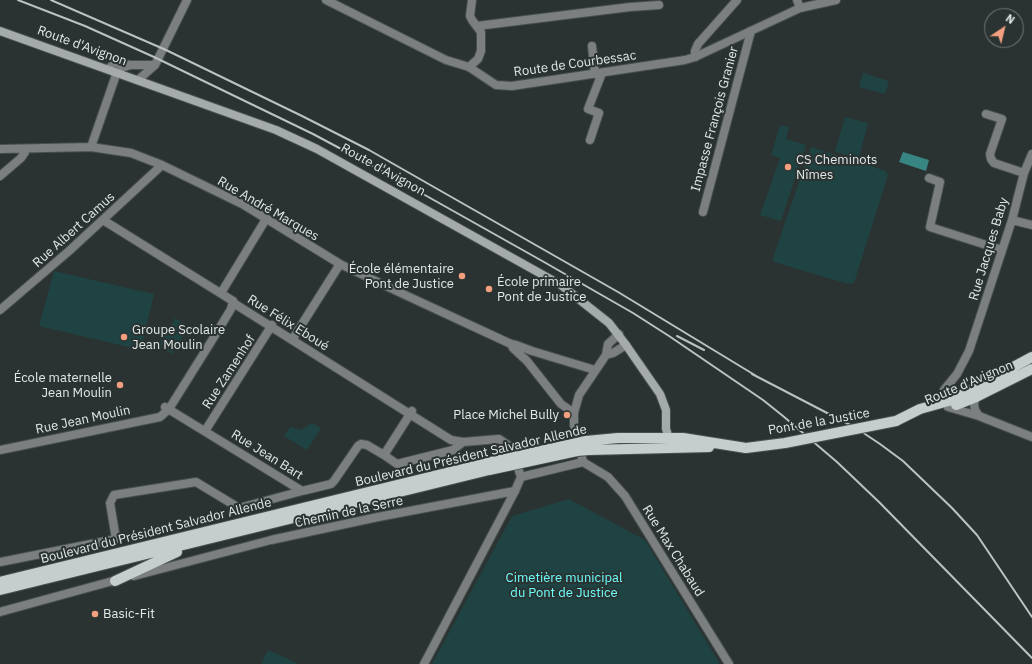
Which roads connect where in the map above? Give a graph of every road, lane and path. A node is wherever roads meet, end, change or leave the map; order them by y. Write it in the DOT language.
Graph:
graph roads {
  1 [pos="187,0"];
  2 [pos="326,0"];
  3 [pos="472,0"];
  4 [pos="737,0"];
  5 [pos="797,0"];
  6 [pos="836,0"];
  7 [pos="659,5"];
  8 [pos="800,8"];
  9 [pos="477,26"];
  10 [pos="0,30"];
  11 [pos="751,31"];
  12 [pos="592,46"];
  13 [pos="695,57"];
  14 [pos="131,65"];
  15 [pos="155,65"];
  16 [pos="470,67"];
  17 [pos="108,69"];
  18 [pos="118,72"];
  19 [pos="598,73"];
  20 [pos="138,80"];
  21 [pos="986,114"];
  22 [pos="590,140"];
  23 [pos="91,147"];
  24 [pos="0,149"];
  25 [pos="27,149"];
  26 [pos="1032,156"];
  27 [pos="162,165"];
  28 [pos="1024,173"];
  29 [pos="0,176"];
  30 [pos="929,178"];
  31 [pos="702,212"];
  32 [pos="266,219"];
  33 [pos="103,220"];
  34 [pos="1012,220"];
  35 [pos="1032,225"];
  36 [pos="1002,250"];
  37 [pos="340,264"];
  38 [pos="221,293"];
  39 [pos="233,301"];
  40 [pos="0,310"];
  41 [pos="272,326"];
  42 [pos="619,334"];
  43 [pos="292,340"];
  44 [pos="511,344"];
  45 [pos="626,344"];
  46 [pos="532,352"];
  47 [pos="606,355"];
  48 [pos="1032,357"];
  49 [pos="527,361"];
  50 [pos="1032,369"];
  51 [pos="595,370"];
  52 [pos="944,390"];
  53 [pos="976,397"];
  54 [pos="167,408"];
  55 [pos="948,408"];
  56 [pos="411,413"];
  57 [pos="574,413"];
  58 [pos="979,416"];
  59 [pos="896,421"];
  60 [pos="205,431"];
  61 [pos="1032,437"];
  62 [pos="669,438"];
  63 [pos="463,442"];
  64 [pos="587,445"];
  65 [pos="677,448"];
  66 [pos="746,448"];
  67 [pos="0,450"];
  68 [pos="384,455"];
  69 [pos="583,462"];
  70 [pos="488,467"];
  71 [pos="521,477"];
  72 [pos="302,491"];
  73 [pos="515,491"];
  74 [pos="199,542"];
  75 [pos="0,562"];
  76 [pos="115,580"];
  77 [pos="0,582"];
  78 [pos="0,590"];
  79 [pos="0,612"];
  80 [pos="424,664"];
  81 [pos="729,664"];
  1 -- 15 [label="street"];
  2 -- 16 [label="street, Route de Courbessac"];
  3 -- 9 [label="street"];
  4 -- 13 [label="street"];
  5 -- 8 [label="street"];
  6 -- 8 [label="street, Route de Courbessac"];
  7 -- 9 [label="street"];
  8 -- 11 [label="street, Route de Courbessac"];
  9 -- 16 [label="street"];
  10 -- 17 [label="main road, Route d'Avignon"];
  11 -- 13 [label="street, Route de Courbessac"];
  11 -- 31 [label="street, Impasse François Granier"];
  12 -- 19 [label="street"];
  13 -- 19 [label="street, Route de Courbessac"];
  14 -- 15 [label="street"];
  14 -- 17 [label="street"];
  14 -- 18 [label="street"];
  15 -- 20 [label="street"];
  16 -- 19 [label="street, Route de Courbessac"];
  17 -- 18 [label="main road, Route d'Avignon"];
  18 -- 20 [label="main road, Route d'Avignon"];
  18 -- 23 [label="street"];
  19 -- 22 [label="street"];
  20 -- 42 [label="main road, Route d'Avignon"];
  21 -- 28 [label="street"];
  23 -- 25 [label="street, Rue André Marques"];
  23 -- 27 [label="street, Rue André Marques"];
  24 -- 25 [label="street, Rue André Marques"];
  25 -- 29 [label="street"];
  26 -- 28 [label="street, Rue Jacques Baby"];
  27 -- 32 [label="street, Rue André Marques"];
  27 -- 33 [label="street, Rue Albert Camus"];
  28 -- 34 [label="street, Rue Jacques Baby"];
  30 -- 36 [label="street"];
  32 -- 37 [label="street, Rue André Marques"];
  32 -- 38 [label="street"];
  33 -- 38 [label="street, Rue Félix Eboué"];
  33 -- 40 [label="street, Rue Albert Camus"];
  34 -- 35 [label="street"];
  34 -- 36 [label="street, Rue Jacques Baby"];
  36 -- 52 [label="street, Rue Jacques Baby"];
  37 -- 43 [label="street"];
  37 -- 44 [label="street, Rue André Marques"];
  38 -- 39 [label="street, Rue Félix Eboué"];
  39 -- 41 [label="street, Rue Félix Eboué"];
  39 -- 54 [label="street"];
  41 -- 43 [label="street, Rue Félix Eboué"];
  41 -- 60 [label="street, Rue Zamenhof"];
  42 -- 45 [label="main road, Route d'Avignon"];
  42 -- 47 [label="street"];
  43 -- 56 [label="street, Rue Félix Eboué"];
  44 -- 46 [label="street"];
  44 -- 49 [label="street"];
  45 -- 47 [label="street"];
  45 -- 62 [label="main road, Route d'Avignon"];
  46 -- 49 [label="street"];
  46 -- 51 [label="street"];
  47 -- 51 [label="street"];
  48 -- 59 [label="main road, Route d'Avignon"];
  49 -- 57 [label="street"];
  50 -- 53 [label="main road, Route d'Avignon"];
  51 -- 57 [label="street"];
  53 -- 55 [label="main road, Route d'Avignon"];
  53 -- 58 [label="street"];
  54 -- 60 [label="street, Rue Jean Bart"];
  54 -- 67 [label="street, Rue Jean Moulin"];
  55 -- 58 [label="street"];
  55 -- 59 [label="main road, Route d'Avignon"];
  56 -- 63 [label="street, Rue Félix Eboué"];
  56 -- 68 [label="street"];
  57 -- 69 [label="street"];
  58 -- 61 [label="street"];
  59 -- 66 [label="main road, Pont de la Justice, bridge"];
  60 -- 72 [label="street, Rue Jean Bart"];
  62 -- 64 [label="main road, Boulevard du Président Salvador Allende"];
  62 -- 65 [label="main road"];
  62 -- 66 [label="main road, Boulevard du Président Salvador Allende"];
  63 -- 68 [label="street"];
  63 -- 71 [label="street"];
  64 -- 65 [label="main road, Boulevard du Président Salvador Allende"];
  64 -- 70 [label="main road, Boulevard du Président Salvador Allende, bridge"];
  65 -- 66 [label="main road, Boulevard du Président Salvador Allende"];
  68 -- 72 [label="street, Rue Jean Bart"];
  69 -- 71 [label="street"];
  69 -- 81 [label="street, Rue Max Chabaud"];
  70 -- 74 [label="main road, Boulevard du Président Salvador Allende"];
  70 -- 77 [label="main road, Boulevard du Président Salvador Allende"];
  71 -- 73 [label="street"];
  72 -- 75 [label="street"];
  73 -- 76 [label="street, Chemin de la Serre"];
  73 -- 80 [label="street"];
  74 -- 76 [label="main road"];
  74 -- 78 [label="main road, Boulevard du Président Salvador Allende"];
  76 -- 79 [label="street, Chemin de la Serre"];
}
